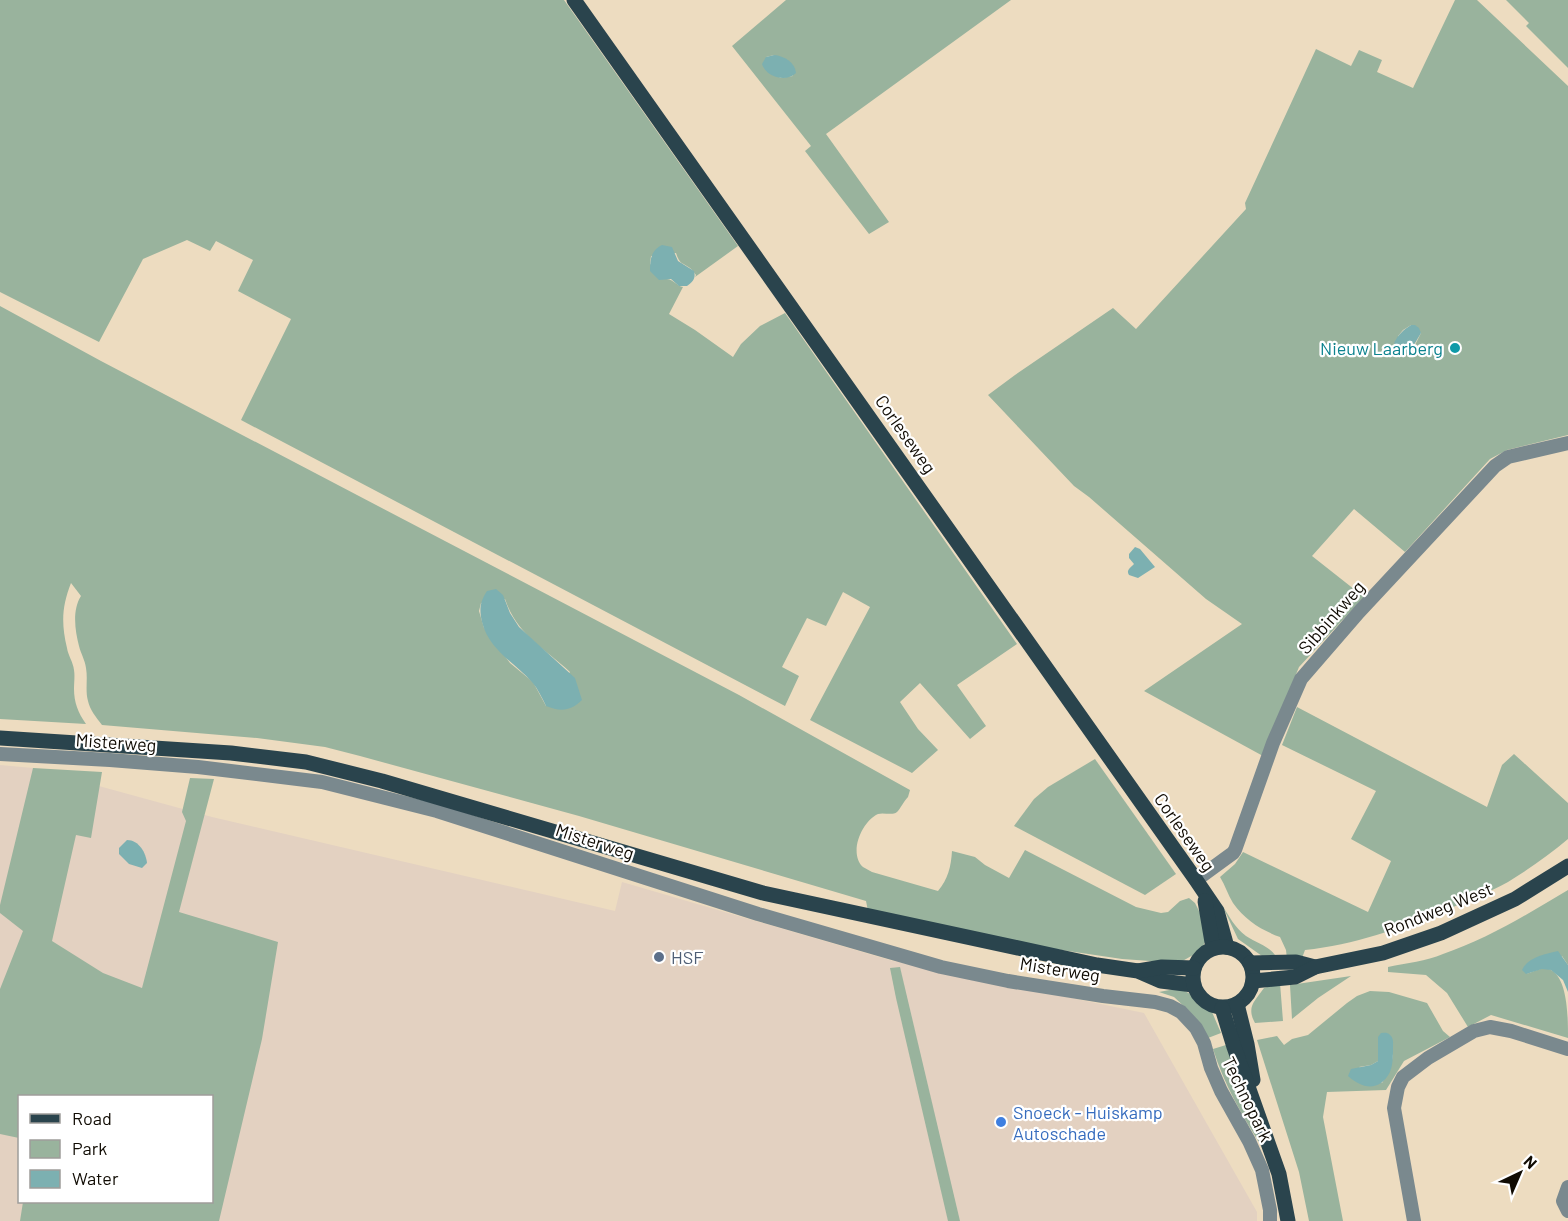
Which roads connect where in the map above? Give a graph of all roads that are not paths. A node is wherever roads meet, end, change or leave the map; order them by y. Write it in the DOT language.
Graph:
graph roads {
  1 [pos="574,0"];
  2 [pos="1568,443"];
  3 [pos="0,738"];
  4 [pos="0,754"];
  5 [pos="1568,866"];
  6 [pos="1200,886"];
  7 [pos="1220,947"];
  8 [pos="1250,963"];
  9 [pos="1315,967"];
  10 [pos="1194,968"];
  11 [pos="1138,971"];
  12 [pos="1253,981"];
  13 [pos="1193,985"];
  14 [pos="1170,1006"];
  15 [pos="1230,1006"];
  16 [pos="1568,1049"];
  17 [pos="1568,1187"];
  18 [pos="1568,1212"];
  19 [pos="1269,1221"];
  20 [pos="1288,1221"];
  21 [pos="1414,1221"];
  22 [pos="1566,1221"];
  1 -- 6 [label="main road, Corleseweg"];
  2 -- 6 [label="street, Sibbinkweg"];
  3 -- 11 [label="main road, Misterweg"];
  4 -- 14 [label="street, Misterweg"];
  5 -- 9 [label="main road, Rondweg West"];
  6 -- 7 [label="main road, Corleseweg"];
  7 -- 8 [label="main road"];
  7 -- 10 [label="main road"];
  8 -- 9 [label="main road, Rondweg West"];
  8 -- 12 [label="main road"];
  9 -- 12 [label="main road, Rondweg West"];
  10 -- 11 [label="main road, Misterweg"];
  10 -- 13 [label="main road"];
  11 -- 13 [label="main road, Misterweg"];
  12 -- 15 [label="main road"];
  13 -- 15 [label="main road"];
  14 -- 19 [label="street, Technopark"];
  15 -- 20 [label="main road"];
  16 -- 21 [label="street"];
  17 -- 18 [label="street"];
  18 -- 22 [label="street"];
}
